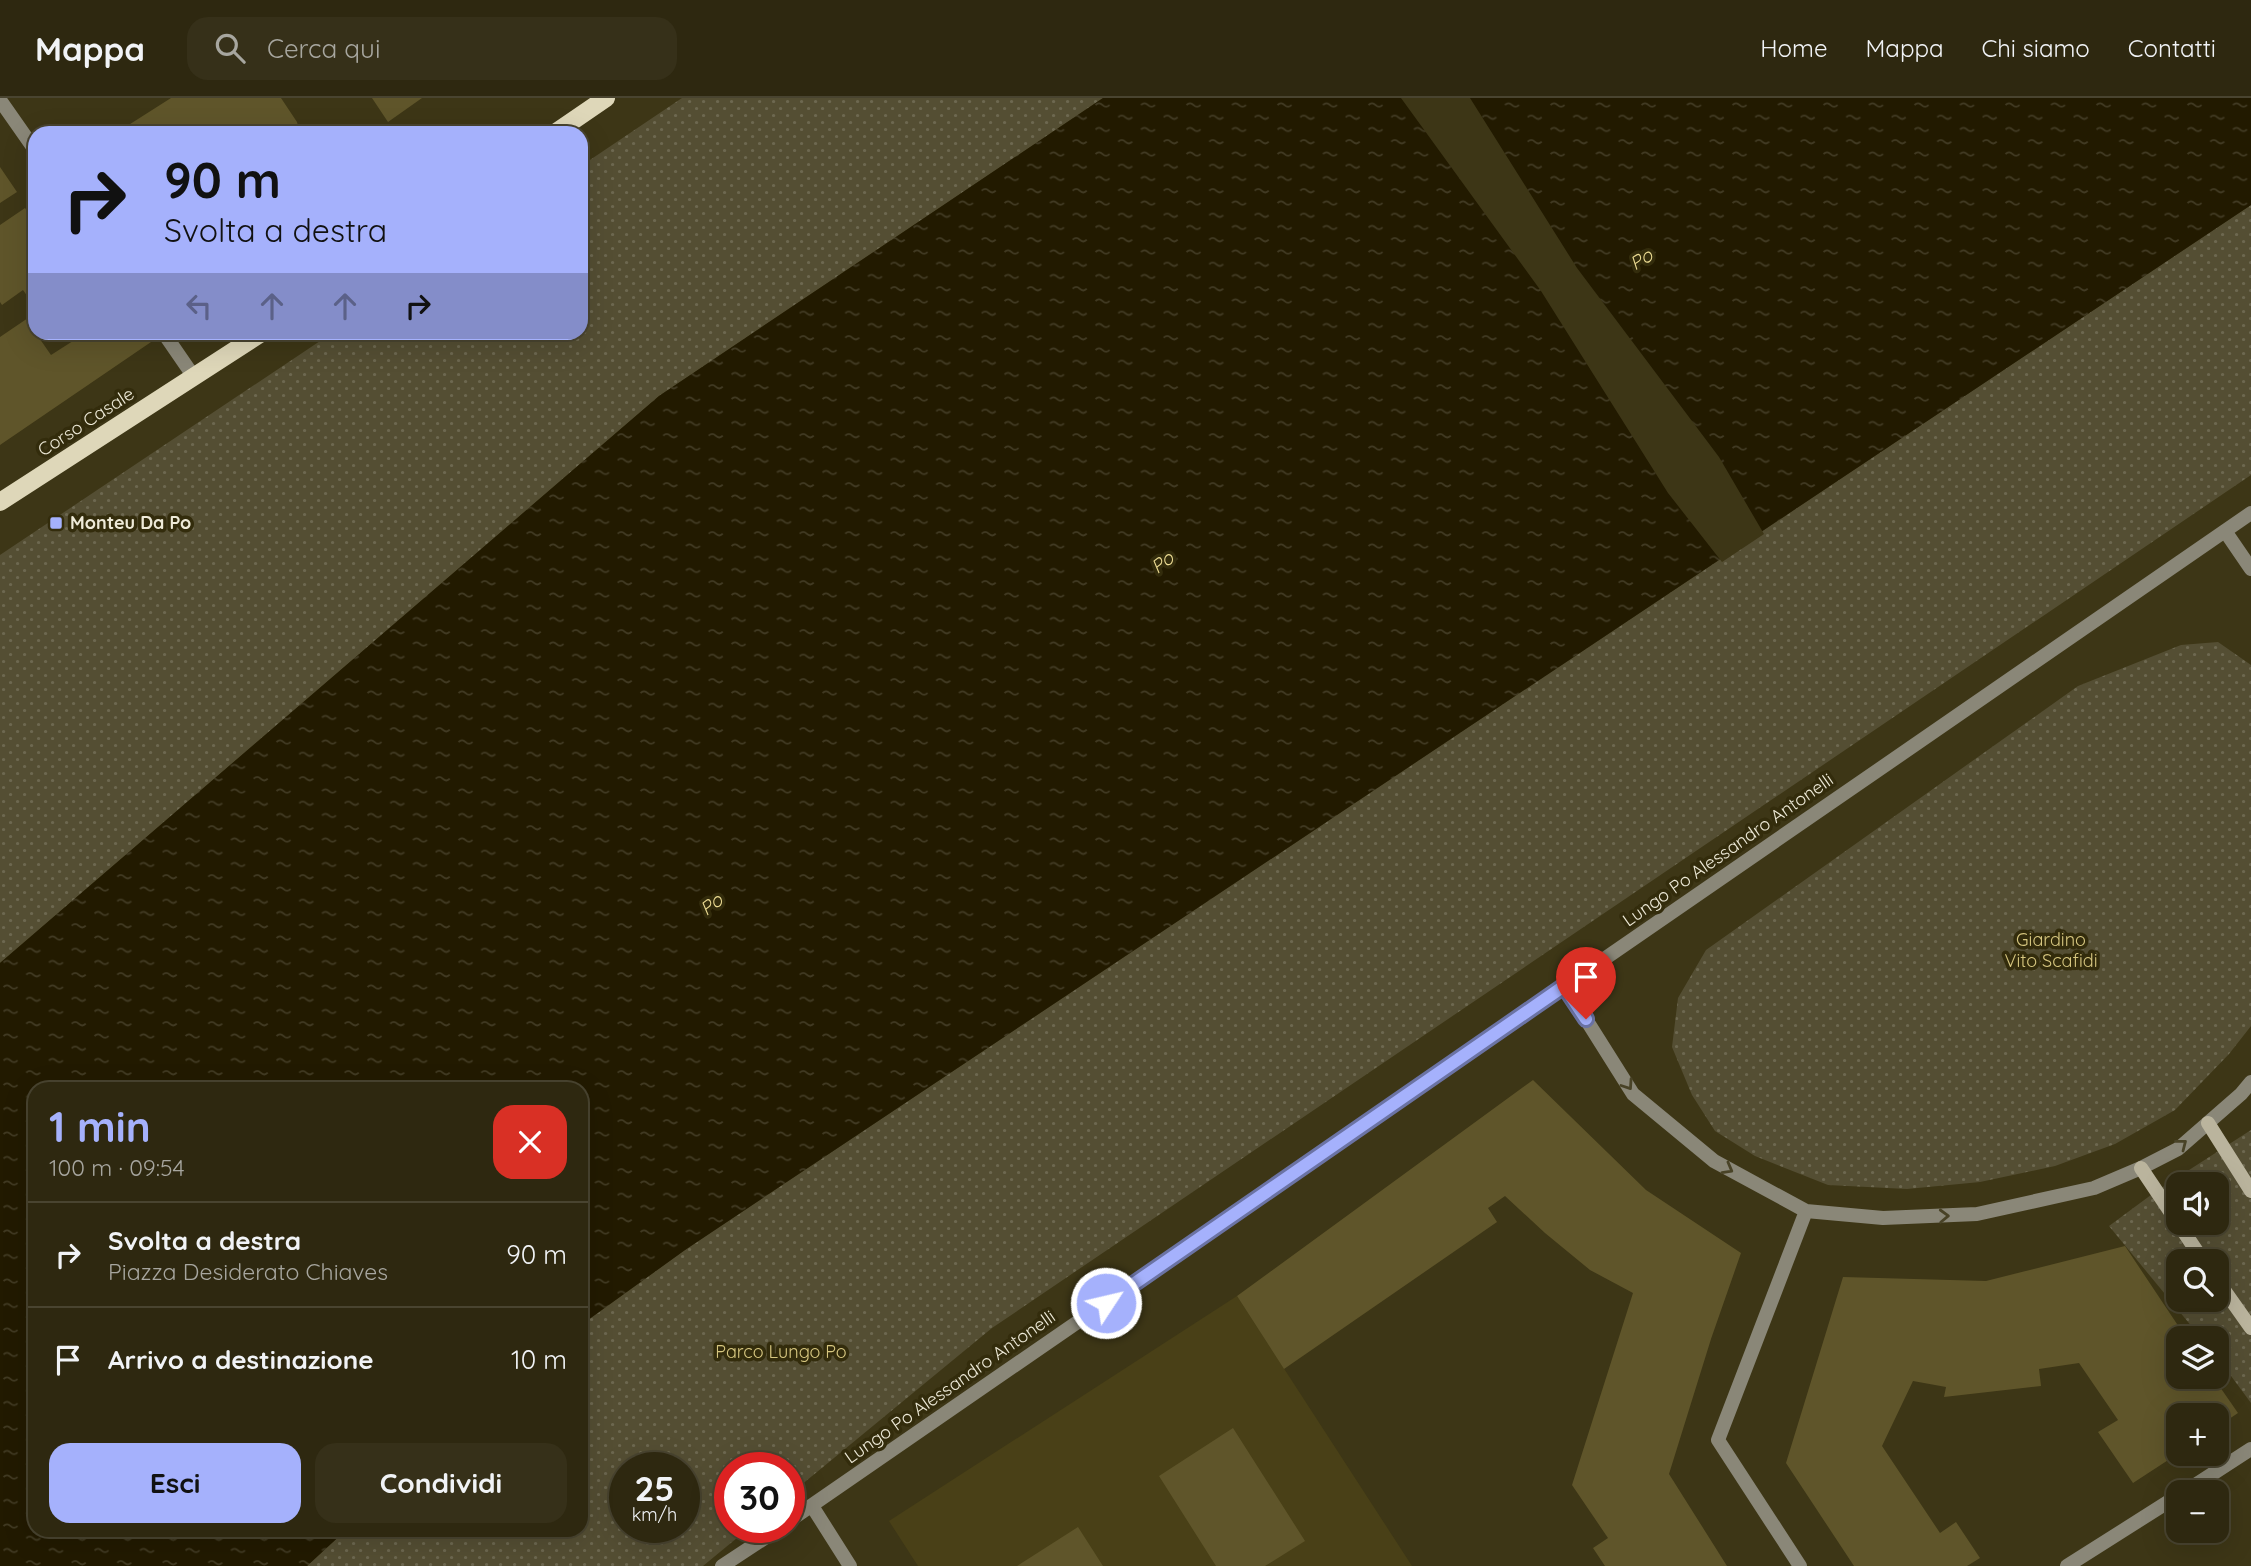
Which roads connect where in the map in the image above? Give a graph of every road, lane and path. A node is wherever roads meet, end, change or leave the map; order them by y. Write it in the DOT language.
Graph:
graph roads {
  1 [pos="606,98"];
  2 [pos="0,100"];
  3 [pos="565,126"];
  4 [pos="28,140"];
  5 [pos="169,340"];
  6 [pos="251,340"];
  7 [pos="194,377"];
  8 [pos="0,502"];
  9 [pos="2251,513"];
  10 [pos="2225,531"];
  11 [pos="2251,569"];
  12 [pos="1564,986"];
  13 [pos="2251,1082"];
  14 [pos="2207,1123"];
  15 [pos="2141,1168"];
  16 [pos="2251,1191"];
  17 [pos="1806,1212"];
  18 [pos="2195,1249"];
  19 [pos="2229,1297"];
  20 [pos="2251,1328"];
  21 [pos="2251,1449"];
  22 [pos="2203,1480"];
  23 [pos="2166,1503"];
  24 [pos="812,1506"];
  25 [pos="805,1511"];
  26 [pos="758,1543"];
  27 [pos="723,1566"];
  28 [pos="850,1566"];
  29 [pos="1800,1566"];
  30 [pos="2067,1566"];
  1 -- 3 [label="main road"];
  2 -- 4 [label="street"];
  5 -- 7 [label="street"];
  6 -- 7 [label="main road, Corso Casale"];
  7 -- 8 [label="main road, Corso Casale"];
  9 -- 10 [label="street, Lungo Po Alessandro Antonelli"];
  10 -- 11 [label="street"];
  10 -- 12 [label="street, Lungo Po Alessandro Antonelli"];
  12 -- 17 [label="street, one-way"];
  12 -- 24 [label="street, Lungo Po Alessandro Antonelli"];
  13 -- 14 [label="street"];
  15 -- 14 [label="street, one-way"];
  14 -- 16 [label="street"];
  17 -- 15 [label="street, one-way"];
  15 -- 18 [label="street"];
  17 -- 29 [label="street"];
  19 -- 20 [label="street"];
  21 -- 22 [label="street"];
  23 -- 30 [label="street"];
  24 -- 25 [label="street, Lungo Po Alessandro Antonelli"];
  24 -- 28 [label="street"];
  26 -- 27 [label="street"];
}
